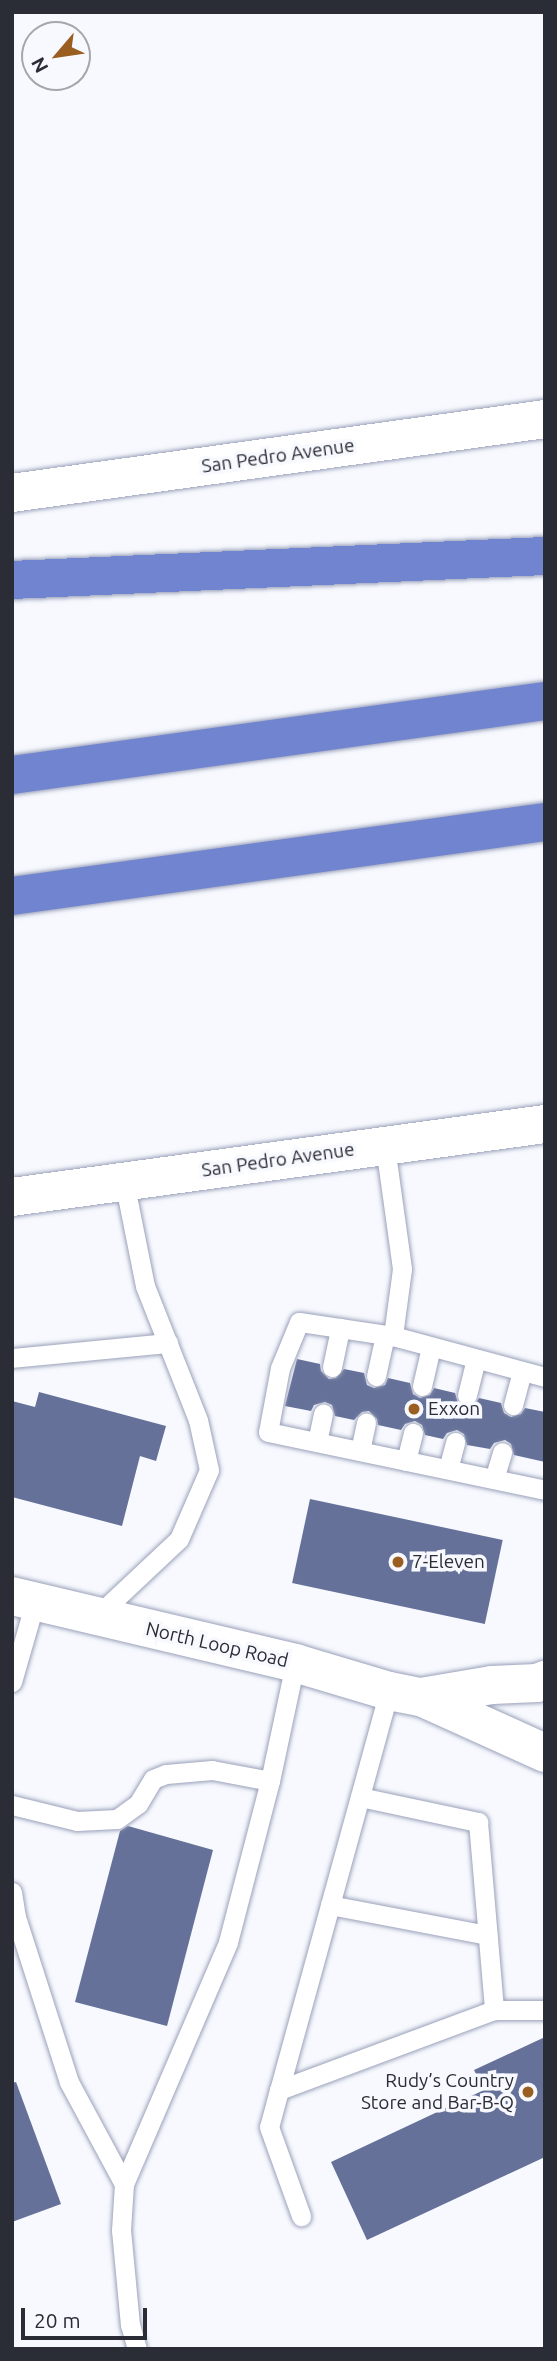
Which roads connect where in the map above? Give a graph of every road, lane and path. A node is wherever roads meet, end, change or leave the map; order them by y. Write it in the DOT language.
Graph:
graph roads {
  1 [pos="545,419"];
  2 [pos="12,493"];
  3 [pos="545,556"];
  4 [pos="12,580"];
  5 [pos="545,701"];
  6 [pos="12,775"];
  7 [pos="545,822"];
  8 [pos="12,896"];
  9 [pos="545,1105"];
  10 [pos="533,1130"];
  11 [pos="385,1146"];
  12 [pos="124,1181"];
  13 [pos="12,1197"];
  14 [pos="340,1328"];
  15 [pos="389,1336"];
  16 [pos="168,1343"];
  17 [pos="431,1347"];
  18 [pos="12,1358"];
  19 [pos="476,1359"];
  20 [pos="332,1367"];
  21 [pos="522,1371"];
  22 [pos="376,1376"];
  23 [pos="545,1377"];
  24 [pos="422,1385"];
  25 [pos="467,1395"];
  26 [pos="513,1405"];
  27 [pos="323,1414"];
  28 [pos="366,1423"];
  29 [pos="413,1433"];
  30 [pos="317,1442"];
  31 [pos="455,1442"];
  32 [pos="360,1451"];
  33 [pos="502,1452"];
  34 [pos="406,1461"];
  35 [pos="448,1469"];
  36 [pos="494,1479"];
  37 [pos="545,1490"];
  38 [pos="24,1599"];
  39 [pos="97,1616"];
  40 [pos="295,1663"];
  41 [pos="545,1680"];
  42 [pos="12,1682"];
  43 [pos="405,1694"];
  44 [pos="545,1753"];
  45 [pos="270,1781"];
  46 [pos="360,1797"];
  47 [pos="12,1805"];
  48 [pos="12,1892"];
  49 [pos="330,1905"];
  50 [pos="487,1935"];
  51 [pos="494,2010"];
  52 [pos="545,2010"];
  53 [pos="279,2090"];
  54 [pos="124,2184"];
  55 [pos="301,2216"];
  56 [pos="137,2349"];
  1 -- 2 [label="main road, San Pedro Avenue"];
  3 -- 4 [label="highway"];
  5 -- 6 [label="highway"];
  7 -- 8 [label="highway"];
  9 -- 10 [label="main road"];
  10 -- 11 [label="main road, San Pedro Avenue"];
  11 -- 12 [label="main road, San Pedro Avenue"];
  11 -- 15 [label="lane"];
  12 -- 13 [label="main road, San Pedro Avenue"];
  12 -- 16 [label="lane"];
  14 -- 15 [label="lane"];
  14 -- 20 [label="lane"];
  14 -- 30 [label="lane"];
  15 -- 17 [label="lane"];
  15 -- 22 [label="lane"];
  16 -- 18 [label="lane"];
  16 -- 39 [label="lane"];
  17 -- 19 [label="lane"];
  17 -- 24 [label="lane"];
  19 -- 21 [label="lane"];
  19 -- 25 [label="lane"];
  21 -- 23 [label="lane"];
  21 -- 26 [label="lane"];
  27 -- 30 [label="lane"];
  28 -- 32 [label="lane"];
  29 -- 34 [label="lane"];
  30 -- 32 [label="lane"];
  31 -- 35 [label="lane"];
  32 -- 34 [label="lane"];
  33 -- 36 [label="lane"];
  34 -- 35 [label="lane"];
  35 -- 36 [label="lane"];
  36 -- 37 [label="lane"];
  38 -- 39 [label="main road, North Loop Road"];
  38 -- 42 [label="lane"];
  39 -- 40 [label="main road, North Loop Road"];
  40 -- 43 [label="main road, North Loop Road"];
  40 -- 45 [label="lane"];
  41 -- 43 [label="main road, North Loop Road"];
  43 -- 44 [label="main road, North Loop Road"];
  43 -- 46 [label="lane"];
  45 -- 47 [label="lane"];
  45 -- 54 [label="lane"];
  46 -- 49 [label="lane"];
  46 -- 50 [label="lane"];
  48 -- 54 [label="lane"];
  49 -- 50 [label="lane"];
  49 -- 53 [label="lane"];
  50 -- 51 [label="lane"];
  51 -- 52 [label="lane"];
  51 -- 53 [label="lane"];
  53 -- 55 [label="lane"];
  54 -- 56 [label="lane"];
}
